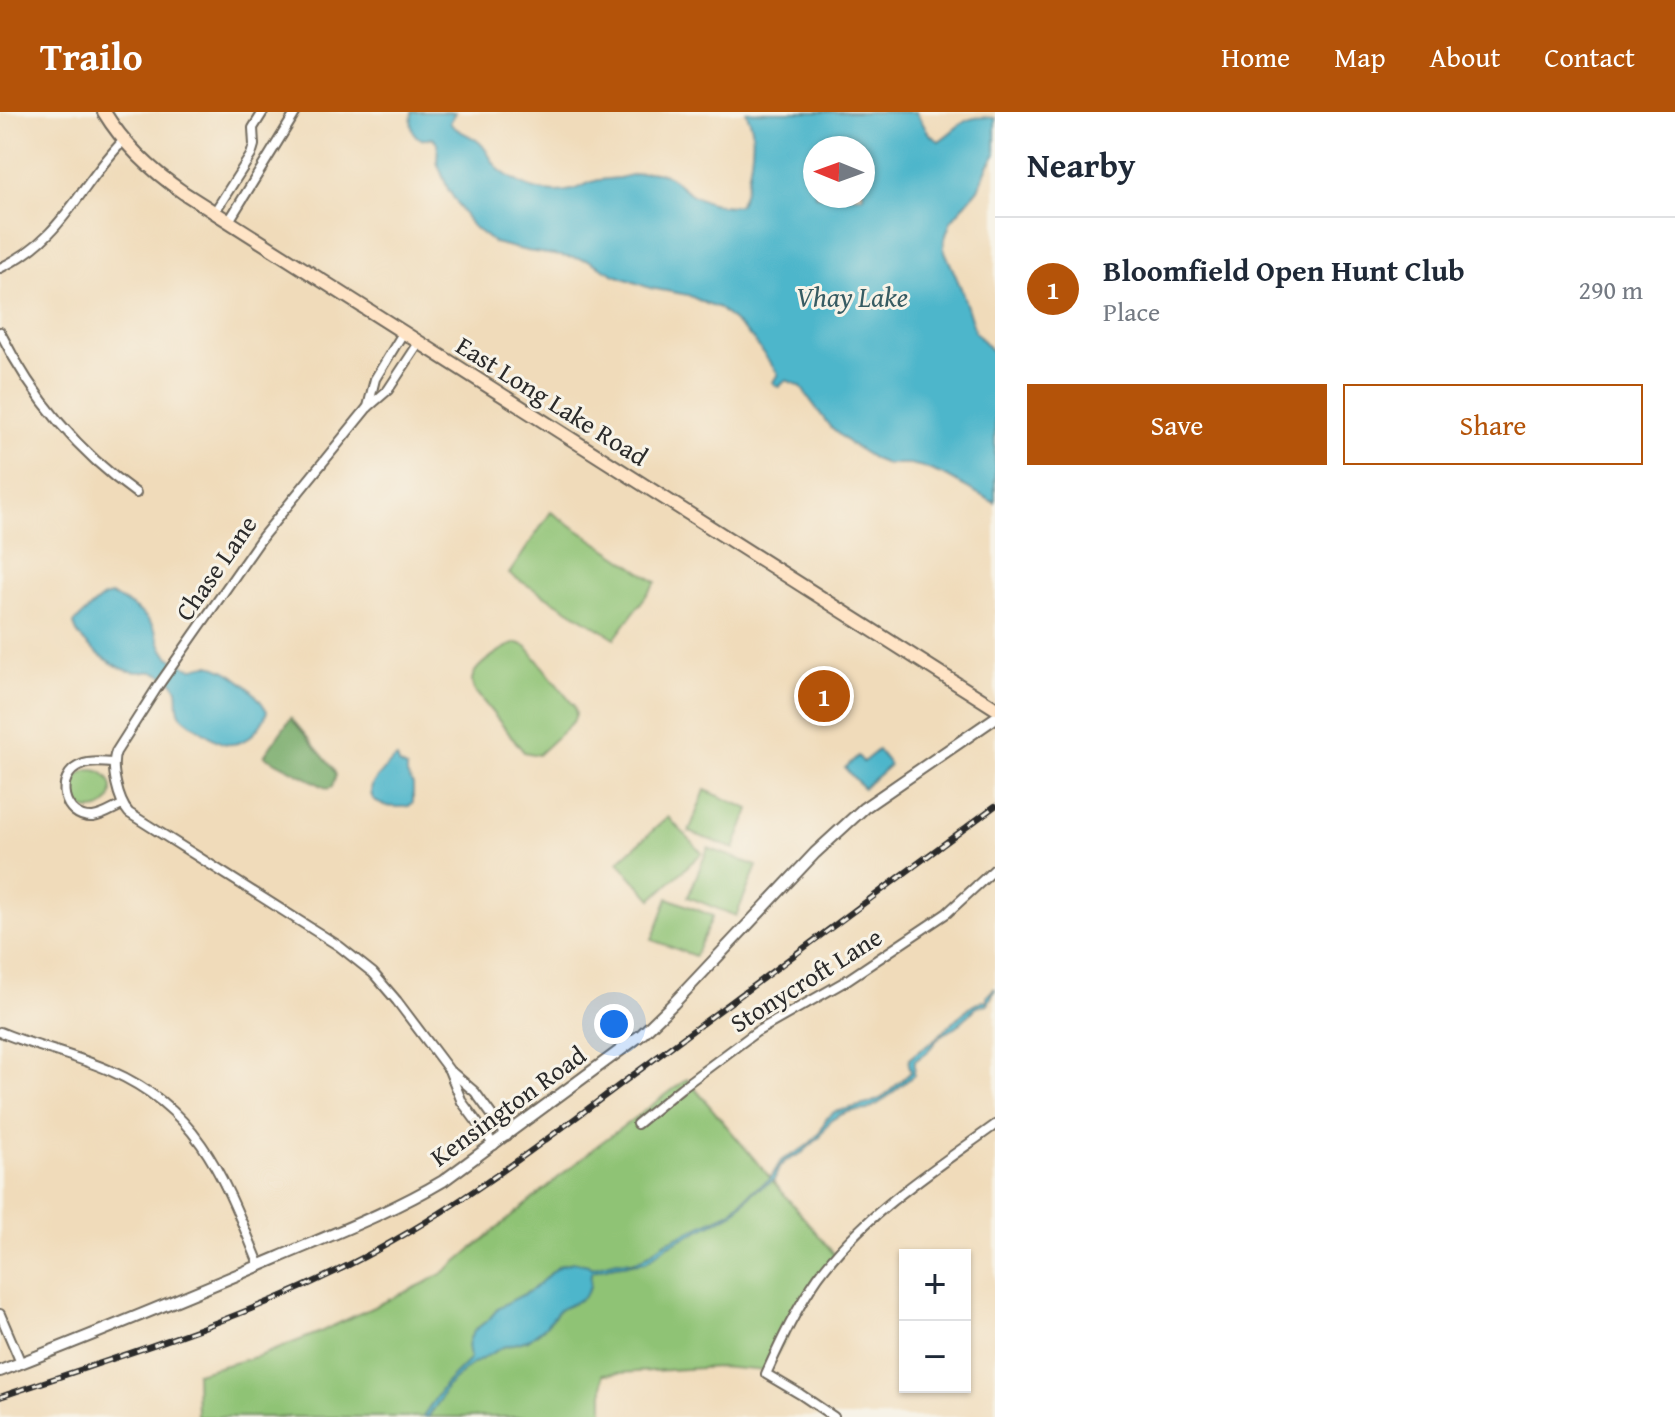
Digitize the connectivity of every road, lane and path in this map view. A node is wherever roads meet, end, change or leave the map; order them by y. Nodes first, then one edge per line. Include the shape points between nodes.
1 (104, 112) edge
2 (263, 112) edge
3 (296, 112) edge
4 (124, 140) junction
5 (251, 155) junction
6 (263, 163) junction
7 (235, 182) junction
8 (246, 190) junction
9 (214, 213) junction
10 (229, 221) junction
11 (0, 268) edge
12 (0, 332) edge
13 (403, 333) junction
14 (419, 343) junction
15 (367, 408) junction
16 (136, 493) dead end
17 (995, 708) edge
18 (995, 718) edge
19 (112, 763) junction
20 (122, 805) junction
21 (995, 869) edge
22 (0, 1032) edge
23 (449, 1070) junction
24 (637, 1124) dead end
25 (995, 1125) edge
26 (507, 1136) junction
27 (494, 1145) junction
28 (260, 1266) junction
29 (0, 1314) edge
30 (21, 1363) junction
31 (0, 1371) edge
32 (834, 1417) edge

1 - 4 main road, East Long Lake Road
2 - 5 street via 253,128
3 - 6 street
4 - 9 main road, East Long Lake Road via 166,181
4 - 11 street via 52,232
5 - 6 street
5 - 7 street
6 - 8 street
7 - 8 street
7 - 9 street
8 - 10 street
9 - 10 main road, East Long Lake Road
10 - 13 main road, East Long Lake Road
12 - 16 street via 57,420 90,456
13 - 14 main road, East Long Lake Road
13 - 15 street, Chase Lane via 375,379
14 - 15 street, Chase Lane via 388,390
14 - 17 main road, East Long Lake Road
15 - 19 street, Chase Lane via 276,518 158,686
18 - 26 street, Kensington Road via 849,821 641,1035
19 - 20 street
19 - 20 street via 78,766 68,775 64,795 71,808 85,816
20 - 23 street via 360,961 386,986
21 - 24 street, Stonycroft Lane via 947,913 844,982 756,1032
22 - 28 street via 111,1071 176,1114 212,1160
23 - 26 street via 475,1092
23 - 27 street via 462,1102
25 - 32 street via 877,1214 832,1259 798,1308 766,1374
26 - 27 street, Kensington Road
27 - 28 street, Kensington Road via 420,1195
28 - 30 street, Kensington Road
29 - 30 street
30 - 31 street, Kensington Road

